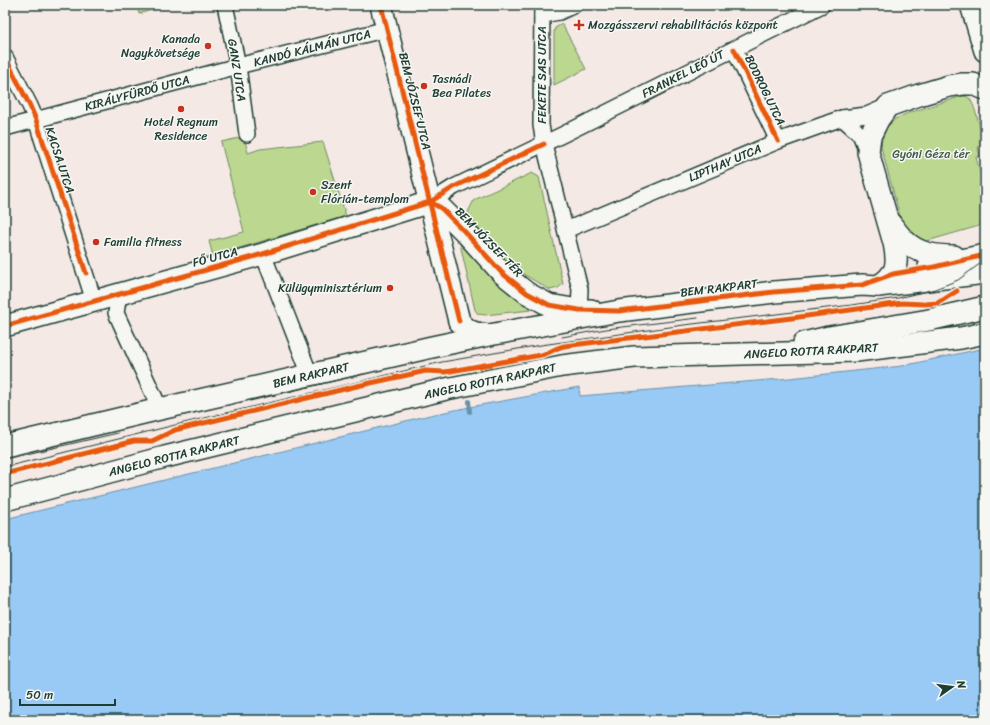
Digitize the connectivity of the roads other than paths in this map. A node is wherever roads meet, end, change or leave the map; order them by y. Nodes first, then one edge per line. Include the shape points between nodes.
1 (225, 5) edge
2 (381, 5) edge
3 (574, 5) edge
4 (822, 5) edge
5 (971, 5) edge
6 (542, 10) edge
7 (387, 30) junction
8 (734, 49) junction
9 (985, 51) edge
10 (5, 57) edge
11 (238, 66) junction
12 (985, 89) edge
13 (888, 106) junction
14 (842, 118) junction
15 (36, 120) junction
16 (5, 128) edge
17 (247, 134) dead end
18 (778, 141) junction
19 (544, 144) junction
20 (868, 152) junction
21 (430, 202) junction
22 (888, 220) junction
23 (566, 230) junction
24 (263, 254) junction
25 (984, 261) edge
26 (878, 282) junction
27 (119, 294) junction
28 (94, 301) junction
29 (985, 307) edge
30 (579, 310) junction
31 (619, 311) junction
32 (552, 324) junction
33 (5, 326) edge
34 (985, 333) edge
35 (489, 336) junction
36 (777, 353) junction
37 (310, 375) junction
38 (160, 409) junction
39 (5, 446) edge
40 (5, 500) edge

1 - 11 street, GANZ UTCA
2 - 7 main road, BEM JÓZSEF UTCA
3 - 6 street via 559,12
4 - 8 street, FRANKEL LEÓ ÚT
5 - 9 main road
6 - 19 street, FEKETE SAS UTCA via 541,125
7 - 11 street, KANDÓ KÁLMÁN UTCA
7 - 21 main road, BEM JÓZSEF UTCA
8 - 18 street, BODROG UTCA
8 - 19 street, FRANKEL LEÓ ÚT
10 - 15 street, KACSA UTCA
11 - 15 street, KIRÁLYFÜRDŐ UTCA
11 - 17 street, GANZ UTCA
12 - 13 main road via 973,84 949,86
13 - 14 street, LIPTHAY UTCA via 867,115
13 - 20 main road via 870,136
14 - 18 street, LIPTHAY UTCA
14 - 20 street via 860,134
15 - 16 street, KIRÁLYFÜRDŐ UTCA
15 - 28 street, KACSA UTCA
18 - 23 street, LIPTHAY UTCA
19 - 21 street via 454,186
19 - 23 street
20 - 22 main road
21 - 24 main road, FŐ UTCA
21 - 30 main road, BEM JÓZSEF TÉR via 451,217 502,273 528,293 549,305
21 - 35 main road via 459,321 468,330
22 - 25 main road via 904,240 923,252 936,256
22 - 26 main road via 896,265
23 - 30 street via 580,289
24 - 27 main road, FŐ UTCA
24 - 37 street
25 - 26 main road, BEM RAKPART
26 - 31 main road, BEM RAKPART
27 - 28 main road, FŐ UTCA
27 - 38 street via 116,313
28 - 33 main road, FŐ UTCA
29 - 36 main road via 802,343
30 - 31 main road, BEM RAKPART
30 - 32 street
31 - 32 main road, BEM RAKPART
32 - 35 main road, BEM RAKPART
34 - 36 main road, ANGELO ROTTA RAKPART via 888,348
35 - 37 main road, BEM RAKPART
36 - 40 main road, ANGELO ROTTA RAKPART via 634,357 519,374 446,389 165,457
37 - 38 main road, BEM RAKPART
38 - 39 main road, BEM RAKPART

